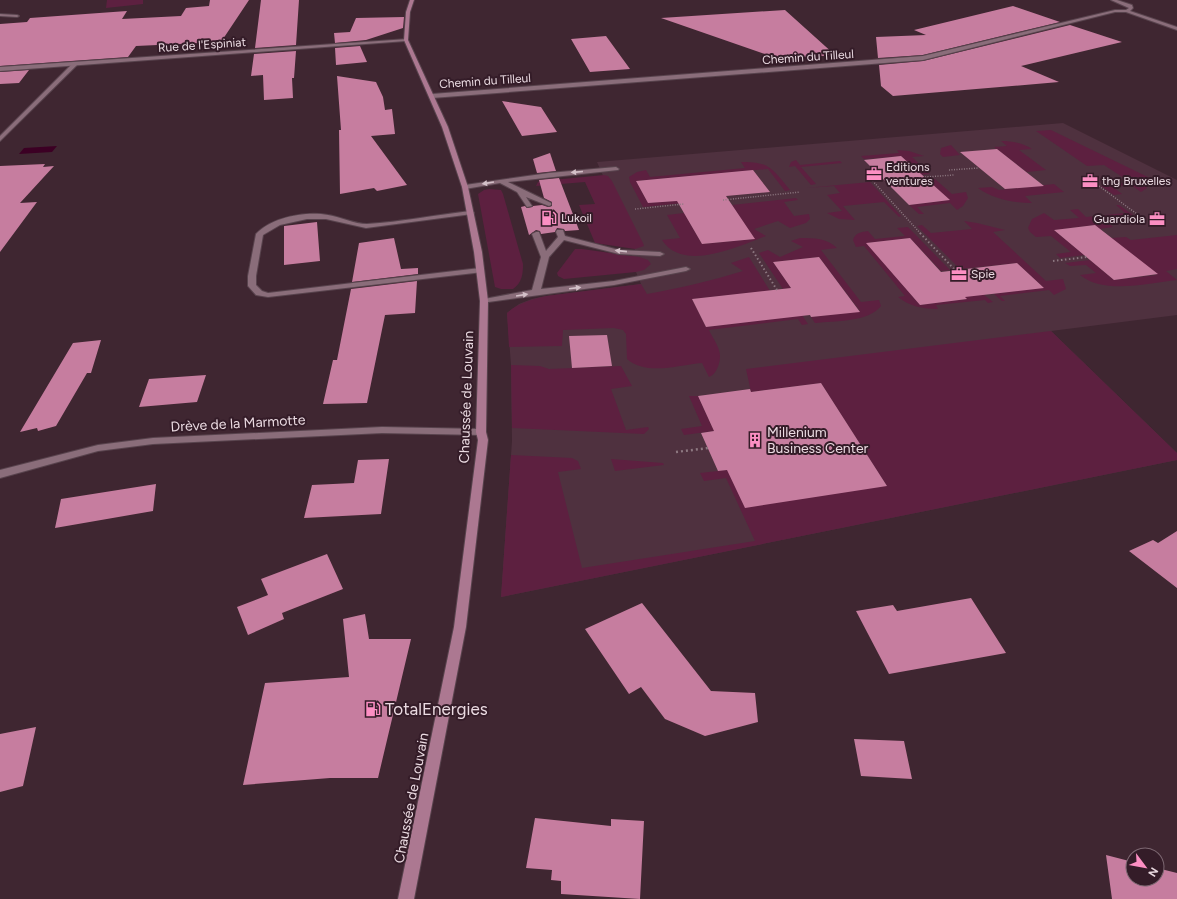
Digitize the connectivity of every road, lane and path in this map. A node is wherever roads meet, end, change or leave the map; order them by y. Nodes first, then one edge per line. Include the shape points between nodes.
1 (412, 0) edge
2 (1113, 0) edge
3 (1127, 11) junction
4 (0, 15) edge
5 (17, 16) dead end
6 (1177, 29) edge
7 (406, 40) junction
8 (75, 64) junction
9 (0, 69) edge
10 (432, 96) junction
11 (0, 139) edge
12 (979, 168) dead end
13 (616, 169) dead end
14 (949, 170) dead end
15 (954, 175) dead end
16 (924, 177) dead end
17 (871, 179) dead end
18 (501, 181) junction
19 (1099, 186) dead end
20 (465, 187) junction
21 (519, 191) junction
22 (800, 192) dead end
23 (723, 200) dead end
24 (549, 204) dead end
25 (684, 204) dead end
26 (529, 206) dead end
27 (635, 209) dead end
28 (470, 213) junction
29 (1137, 214) dead end
30 (536, 234) dead end
31 (751, 248) dead end
32 (660, 254) dead end
33 (545, 257) junction
34 (1087, 257) dead end
35 (1053, 261) dead end
36 (686, 269) dead end
37 (480, 270) junction
38 (955, 270) dead end
39 (777, 290) dead end
40 (536, 292) junction
41 (484, 301) junction
42 (481, 432) junction
43 (708, 448) dead end
44 (676, 452) dead end
45 (0, 474) edge
46 (406, 899) edge

1 - 7 main road, Chaussée de Louvain via 408,12
2 - 3 street via 1130,6
3 - 6 street, Chemin du Tilleul
3 - 10 street, Chemin du Tilleul via 1104,12 923,58
4 - 5 street
7 - 8 street, Rue de l'Espiniat
7 - 10 main road, Chaussée de Louvain
8 - 9 street, Rue de l'Espiniat
8 - 11 street
10 - 20 main road, Chaussée de Louvain
12 - 14 path
13 -> 18 street
15 - 16 path
17 - 38 path
18 -> 20 street
18 - 21 street
19 - 29 path
20 - 28 main road, Chaussée de Louvain
21 - 24 street
21 - 26 street
22 - 23 path
25 - 27 path
28 - 37 main road, Chaussée de Louvain
28 - 37 street via 364,226 318,216 291,219 271,226 260,234 252,286 259,293 268,295
30 - 33 street
31 - 39 path
32 -> 33 street via 619,252 596,247 561,234
33 - 40 street
34 - 35 path
40 -> 36 street via 614,283
37 - 41 main road, Chaussée de Louvain
41 -> 40 street
41 - 42 main road, Chaussée de Louvain
42 - 45 street, Drève de la Marmotte via 382,430 153,441 98,448
42 - 46 main road, Chaussée de Louvain via 483,440 460,627
43 - 44 path

